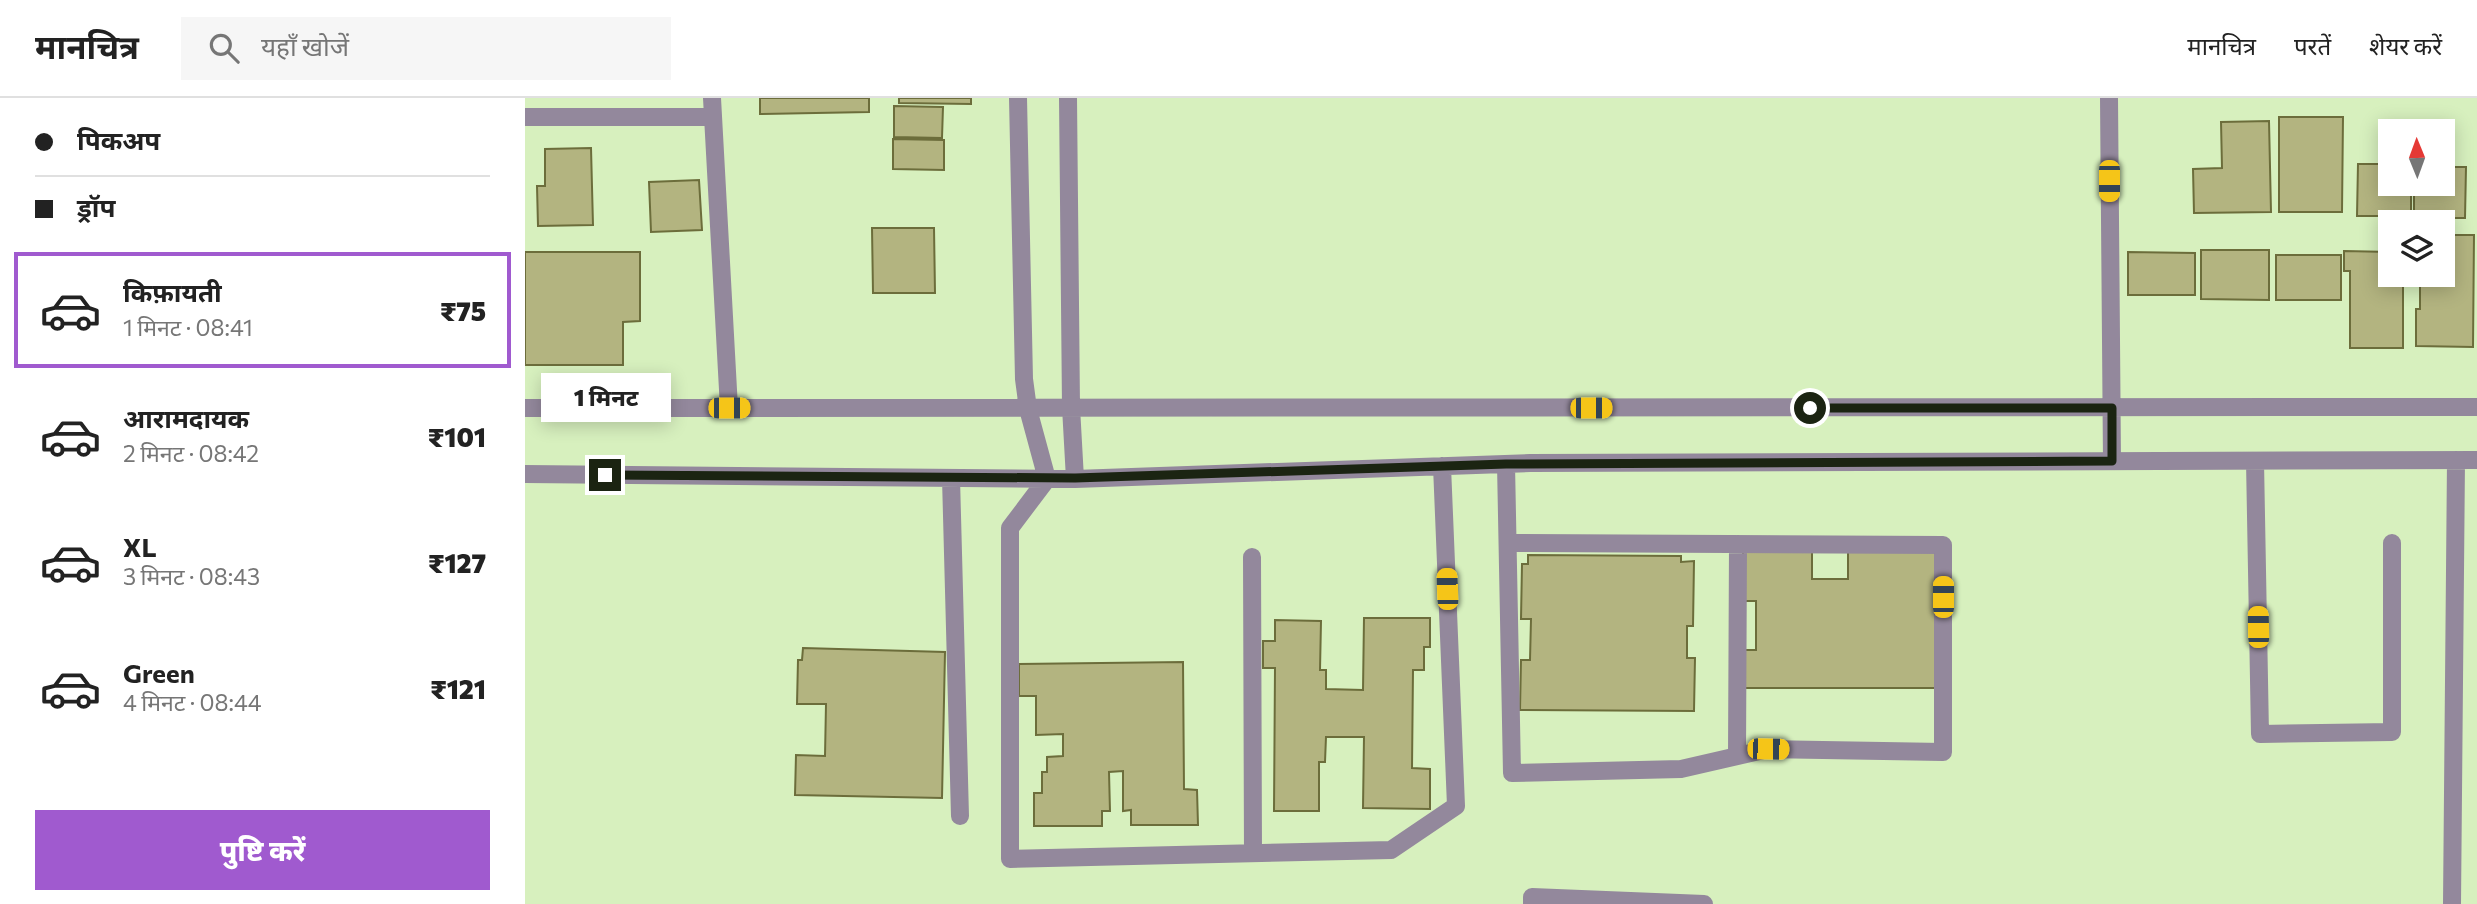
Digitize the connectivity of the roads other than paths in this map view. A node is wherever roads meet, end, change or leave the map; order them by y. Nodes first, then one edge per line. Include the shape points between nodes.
1 (712, 98) edge
2 (1018, 98) edge
3 (1068, 98) edge
4 (2109, 98) edge
5 (525, 117) edge
6 (712, 117) junction
7 (1071, 407) junction
8 (2477, 407) edge
9 (525, 408) edge
10 (729, 408) junction
11 (2112, 408) junction
12 (1028, 409) junction
13 (2456, 460) junction
14 (2477, 460) edge
15 (2112, 461) junction
16 (2255, 461) junction
17 (1506, 464) junction
18 (1442, 466) junction
19 (525, 474) edge
20 (951, 478) junction
21 (1047, 478) junction
22 (1075, 478) junction
23 (1508, 543) junction
24 (2392, 543) dead end
25 (1738, 544) junction
26 (1252, 557) dead end
27 (1737, 755) junction
28 (960, 816) dead end
29 (1253, 853) junction
30 (1532, 904) edge
31 (1704, 904) edge
32 (2452, 904) edge

1 - 6 street
2 - 12 street
3 - 7 street
4 - 11 street
5 - 6 street
6 - 10 street
7 - 11 street
7 - 12 street
7 - 22 street
8 - 11 street
9 - 10 street
10 - 12 street
11 - 15 street
12 - 21 street
13 - 14 street
13 - 16 street
13 - 32 street
15 - 16 street
15 - 17 street
16 - 24 street via 2260,734 2392,732
17 - 18 street
17 - 23 street
18 - 22 street
18 - 29 street via 1456,806 1391,850
19 - 20 street
20 - 21 street
20 - 28 street
21 - 22 street
21 - 29 street via 1010,528 1010,859
23 - 25 street
23 - 27 street via 1512,773 1681,769
25 - 27 street
25 - 27 street via 1943,545 1943,752 1768,749
26 - 29 street
30 - 31 street via 1532,897

